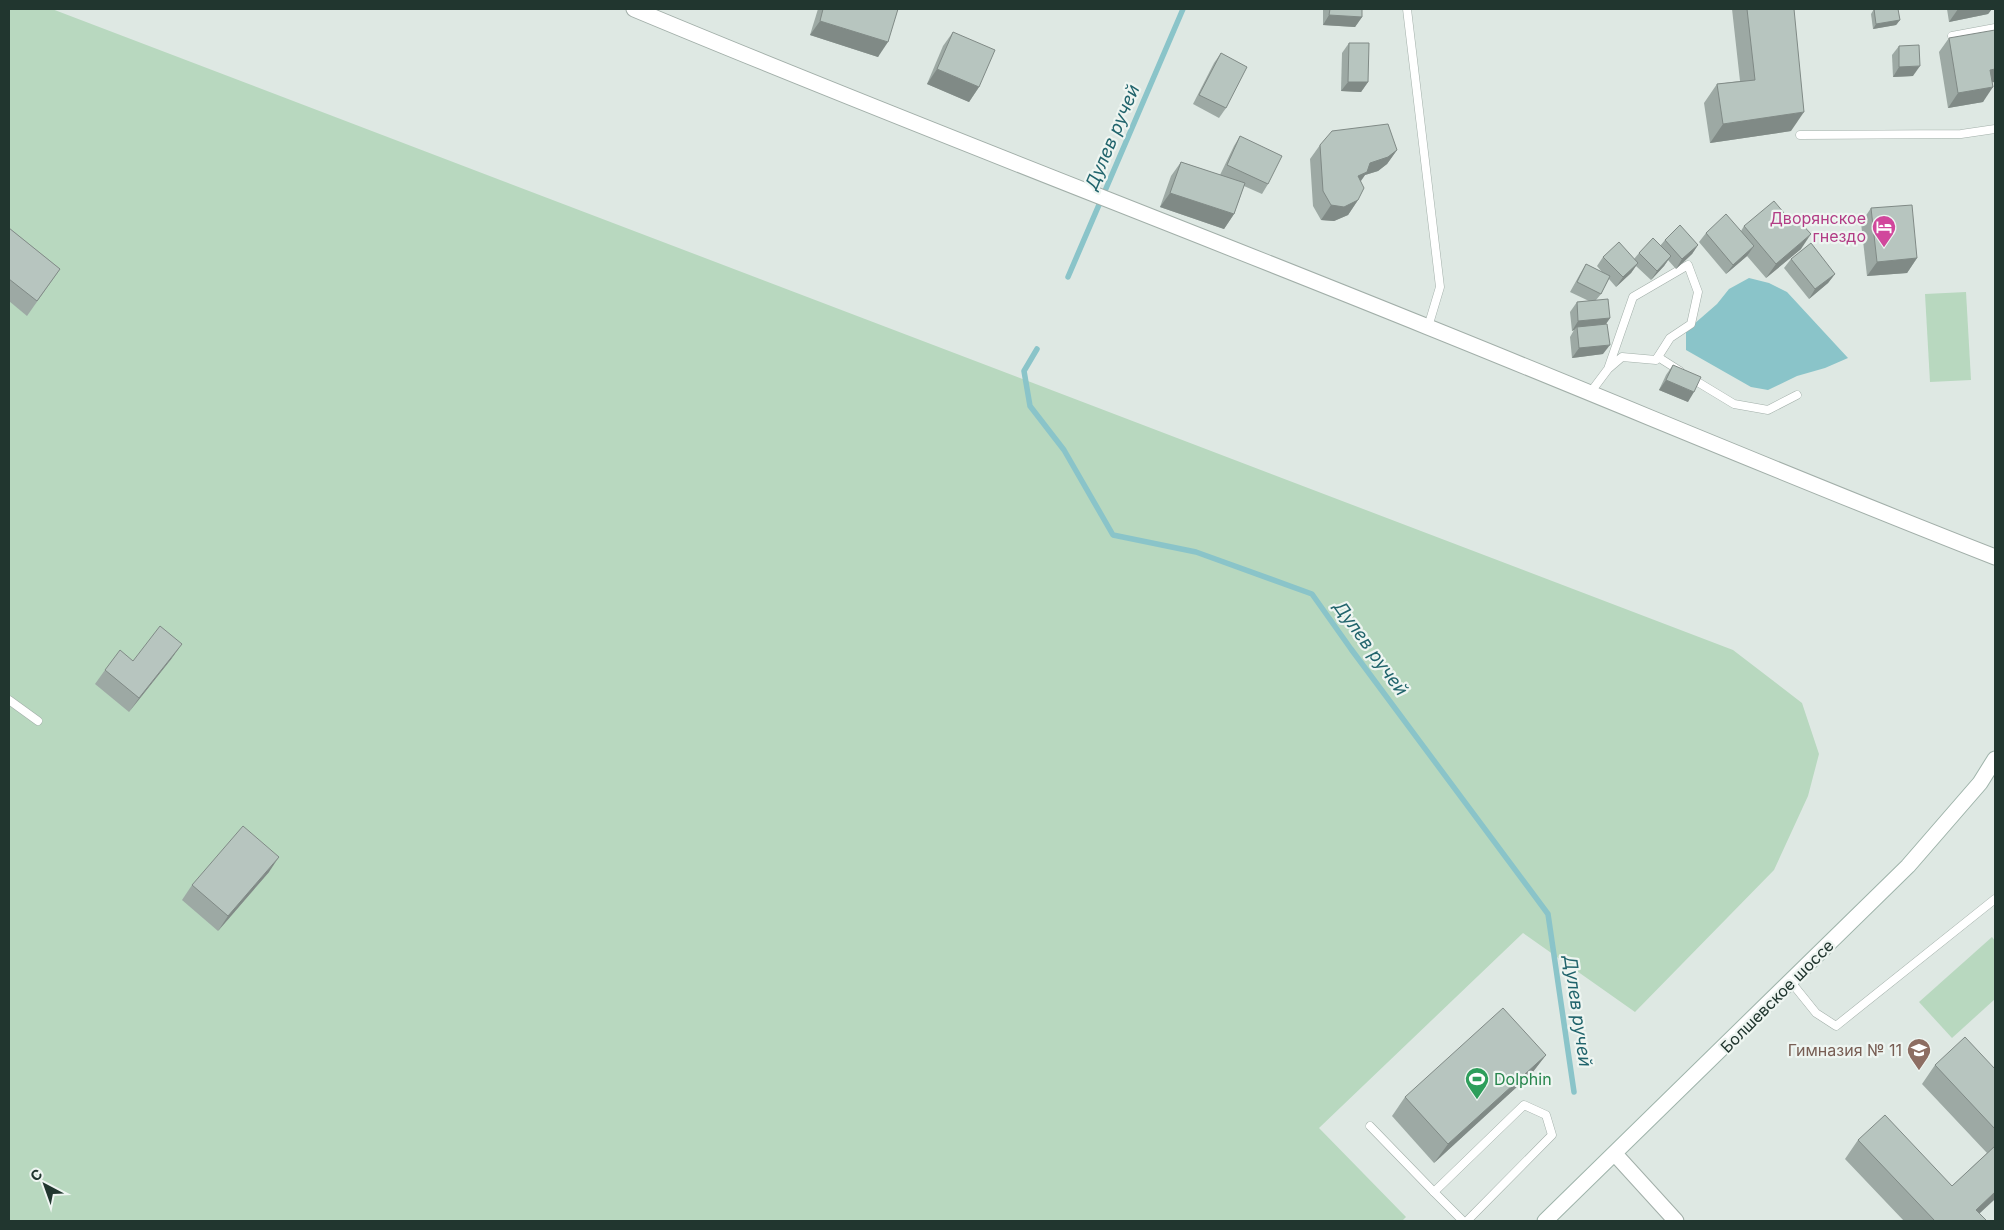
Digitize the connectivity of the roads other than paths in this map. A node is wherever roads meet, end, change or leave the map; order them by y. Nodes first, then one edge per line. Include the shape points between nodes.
1 (634, 9) edge
2 (1408, 9) edge
3 (1995, 28) edge
4 (1952, 36) edge
5 (1995, 130) edge
6 (1800, 136) dead end
7 (1428, 327) junction
8 (1658, 357) junction
9 (1608, 369) junction
10 (1590, 393) junction
11 (1798, 395) dead end
12 (1995, 557) edge
13 (9, 700) edge
14 (38, 721) dead end
15 (1995, 759) edge
16 (1995, 899) edge
17 (1791, 982) junction
18 (1370, 1126) dead end
19 (1615, 1154) junction
20 (1434, 1192) junction
21 (1463, 1221) edge
22 (1467, 1221) edge
23 (1545, 1221) edge
24 (1676, 1221) edge

1 - 7 street via 809,82
2 - 7 lane via 1440,287
3 - 4 lane
5 - 6 lane via 1960,134
7 - 10 street
8 - 9 lane via 1656,360 1622,357
8 - 9 lane via 1670,338 1690,324 1698,292 1688,265 1632,297
8 - 11 lane via 1734,404 1768,410
9 - 10 lane
10 - 12 street
13 - 14 lane
15 - 17 street, Болшевское шоссе via 1980,782 1908,866
16 - 17 lane via 1836,1026 1816,1013
17 - 19 street, Болшевское шоссе
18 - 20 lane
19 - 23 street, Болшевское шоссе
19 - 24 street
20 - 21 lane
20 - 22 lane via 1524,1105 1546,1115 1552,1136

